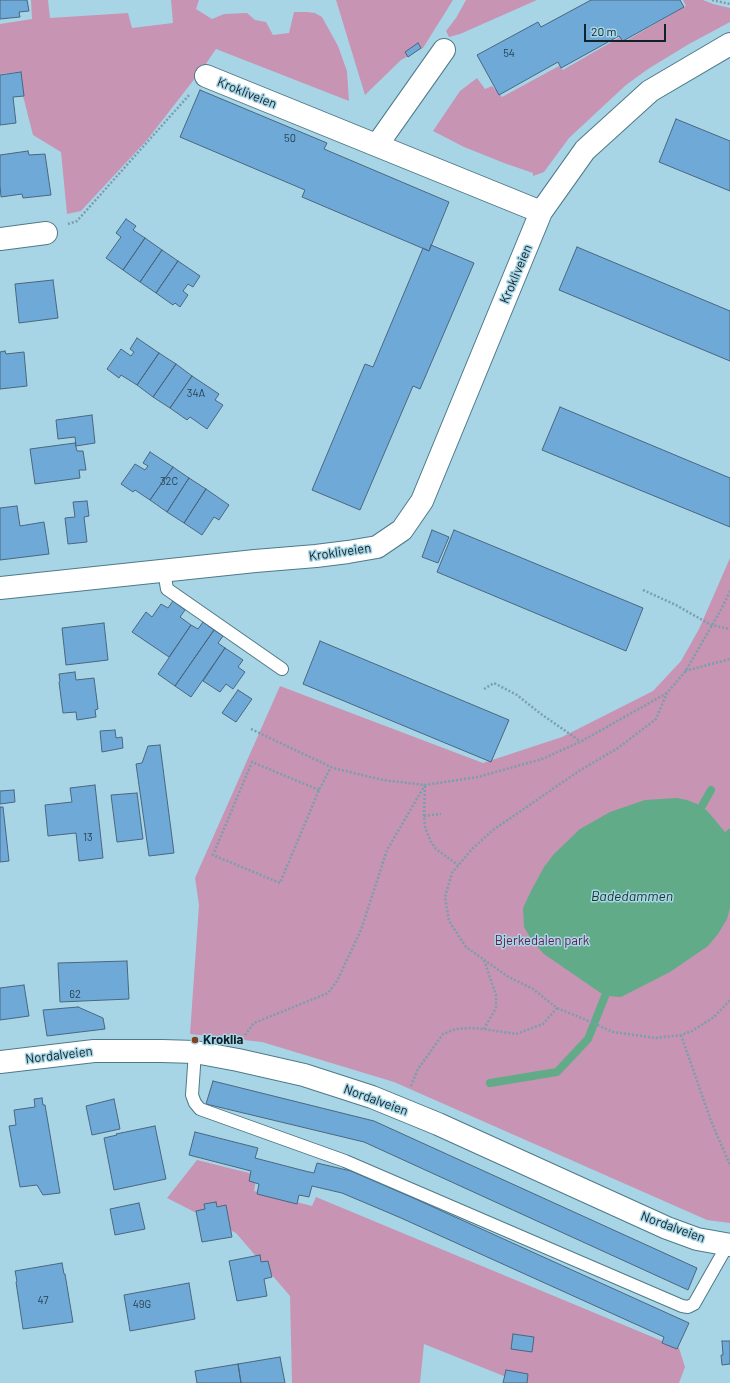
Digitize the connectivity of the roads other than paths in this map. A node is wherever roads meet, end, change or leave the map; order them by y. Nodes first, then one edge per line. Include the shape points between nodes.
1 (730, 44) edge
2 (444, 50) dead end
3 (206, 76) road end
4 (377, 146) junction
5 (541, 212) junction
6 (46, 233) road end
7 (0, 238) edge
8 (164, 571) junction
9 (0, 588) edge
10 (282, 669) dead end
11 (195, 1052) junction
12 (0, 1062) edge
13 (729, 1245) edge

1 - 5 street, Krokliveien via 650,92 585,150
2 - 4 street
3 - 4 street, Krokliveien
4 - 5 street, Krokliveien
5 - 8 street, Krokliveien via 422,501 402,530 377,547 348,552
6 - 7 street
8 - 9 street, Krokliveien
8 - 10 lane via 167,589
11 - 12 street, Nordalveien via 94,1051
11 - 13 street, Nordalveien via 304,1075 372,1097 438,1124 667,1228 697,1239
11 - 13 lane via 192,1095 200,1109 345,1161 682,1306 694,1304

